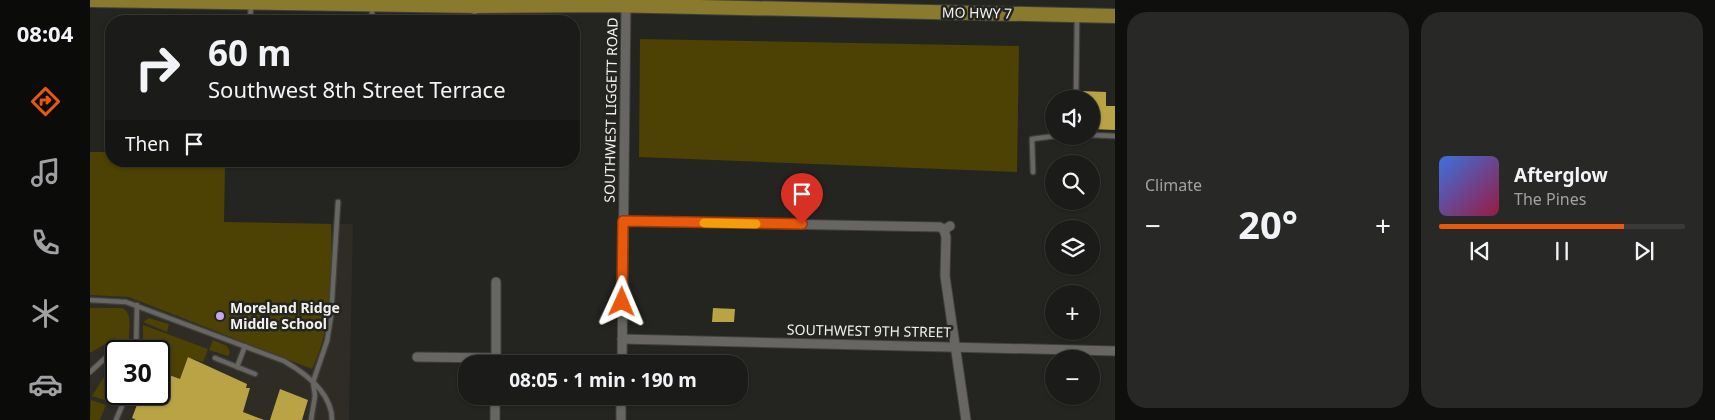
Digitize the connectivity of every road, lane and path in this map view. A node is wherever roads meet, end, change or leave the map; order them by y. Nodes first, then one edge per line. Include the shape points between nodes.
1 (90, 0) edge
2 (251, 1) junction
3 (372, 3) junction
4 (626, 3) edge
5 (475, 6) junction
6 (250, 15) edge
7 (372, 15) edge
8 (474, 15) edge
9 (1077, 16) junction
10 (1115, 16) edge
11 (1076, 90) edge
12 (1100, 135) edge
13 (1115, 136) edge
14 (1045, 137) edge
15 (1033, 172) dead end
16 (338, 202) dead end
17 (623, 221) junction
18 (496, 282) dead end
19 (90, 300) edge
20 (137, 305) junction
21 (622, 339) junction
22 (136, 340) edge
23 (245, 346) junction
24 (954, 347) junction
25 (1115, 350) edge
26 (496, 355) edge
27 (622, 355) edge
28 (417, 357) dead end
29 (105, 358) edge
30 (215, 358) dead end
31 (458, 359) edge
32 (237, 366) junction
33 (90, 372) edge
34 (255, 374) dead end
35 (313, 382) junction
36 (122, 405) edge
37 (495, 405) edge
38 (621, 405) edge
39 (116, 420) edge
40 (310, 420) edge
41 (332, 420) edge
42 (495, 420) edge
43 (621, 420) edge
44 (966, 420) edge

1 - 2 main road, MO HWY 7
2 - 3 main road, MO HWY 7
2 - 6 lane
3 - 5 main road, MO HWY 7
3 - 7 lane
4 - 5 main road, MO HWY 7
4 - 9 main road, MO HWY 7
4 - 17 street, SOUTHWEST LIGGETT ROAD
5 - 8 lane
9 - 10 main road, MO HWY 7
9 - 11 lane
12 - 13 lane
14 - 15 lane via 1032,139
16 - 35 lane via 332,316
17 - 21 street, SOUTHWEST LIGGETT ROAD
17 - 24 street via 947,228 945,276
18 - 26 street
19 - 20 lane
20 - 22 lane
20 - 23 lane
21 - 24 street, SOUTHWEST 9TH STREET
21 - 27 street, SOUTHWEST LIGGETT ROAD
23 - 32 lane
23 - 35 lane via 284,361
24 - 25 street, SOUTHWEST 9TH STREET
24 - 44 street
28 - 31 street
29 - 33 lane
30 - 32 lane
32 - 34 lane
35 - 40 lane via 315,396
35 - 41 lane via 329,405
36 - 39 lane
37 - 42 street
38 - 43 street

